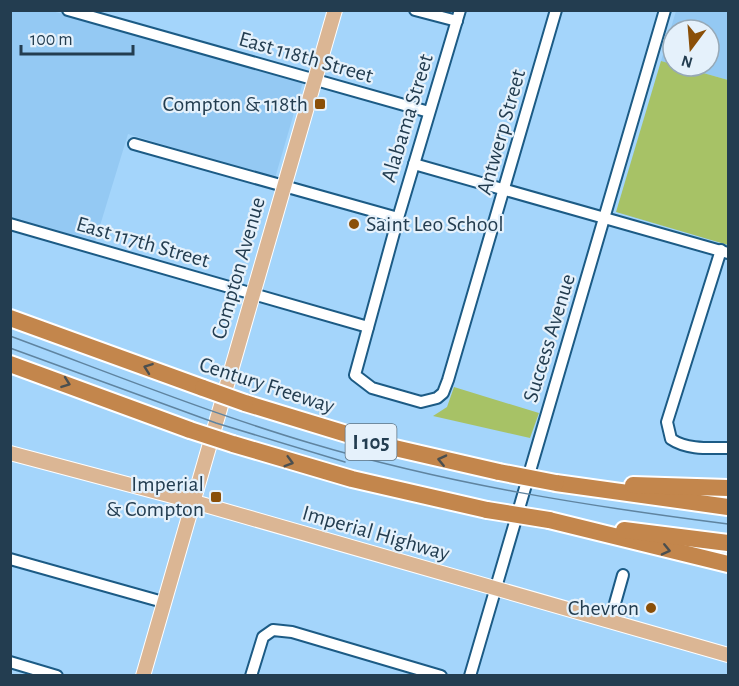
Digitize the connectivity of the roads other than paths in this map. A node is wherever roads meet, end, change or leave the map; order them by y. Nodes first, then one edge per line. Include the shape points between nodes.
1 (68, 10) edge
2 (335, 10) edge
3 (415, 10) edge
4 (556, 10) edge
5 (665, 10) edge
6 (458, 16) edge
7 (315, 79) junction
8 (429, 112) junction
9 (134, 144) dead end
10 (414, 164) junction
11 (283, 187) junction
12 (505, 189) junction
13 (398, 218) junction
14 (605, 218) junction
15 (10, 224) edge
16 (725, 252) edge
17 (252, 294) junction
18 (10, 311) edge
19 (10, 318) edge
20 (368, 327) junction
21 (73, 340) junction
22 (10, 364) edge
23 (355, 375) joint
24 (729, 448) edge
25 (10, 453) edge
26 (578, 486) junction
27 (729, 488) edge
28 (191, 501) junction
29 (729, 507) edge
30 (549, 520) junction
31 (729, 543) edge
32 (10, 559) edge
33 (729, 564) edge
34 (623, 575) dead end
35 (495, 589) junction
36 (164, 602) junction
37 (610, 621) junction
38 (729, 655) edge
39 (10, 662) edge
40 (57, 675) edge
41 (143, 675) edge
42 (251, 675) edge
43 (441, 675) edge
44 (470, 675) edge

1 - 7 street, East 118th Street
2 - 7 main road, Compton Avenue
3 - 6 street
4 - 12 street, Antwerp Street
5 - 14 street, Success Avenue
6 - 8 street, Alabama Street
7 - 8 street, East 118th Street
7 - 11 main road, Compton Avenue
8 - 10 street, Alabama Street
9 - 11 street
10 - 12 street
10 - 13 street, Alabama Street
11 - 13 street
11 - 17 main road, Compton Avenue
12 - 14 street
12 - 23 street, Antwerp Street via 443,393 421,402 365,385
13 - 20 street, Alabama Street
14 - 16 street
14 - 35 street, Success Avenue
15 - 17 street, East 117th Street
16 - 24 street via 667,422 671,439 692,447
17 - 20 street, East 117th Street
17 - 28 main road, Compton Avenue
18 - 21 highway
19 - 21 highway, Century Freeway / I 105
20 - 23 street, Alabama Street
26 -> 21 highway, Century Freeway / I 105, bridge via 396,448 245,403
22 -> 30 highway, I 105, bridge via 190,430 362,482
25 - 28 main road, Imperial Highway
26 - 27 highway
26 - 29 highway, Century Freeway / I 105
28 - 35 main road, Imperial Highway
28 - 36 main road, Compton Avenue
30 - 31 highway, I 105
30 -> 33 highway
32 - 36 street
34 - 37 street
35 - 37 main road, Imperial Highway
35 - 44 street, Success Avenue
36 - 41 main road, Compton Avenue
37 - 38 main road, Imperial Highway
39 - 40 street
42 - 43 street via 260,644 273,630

